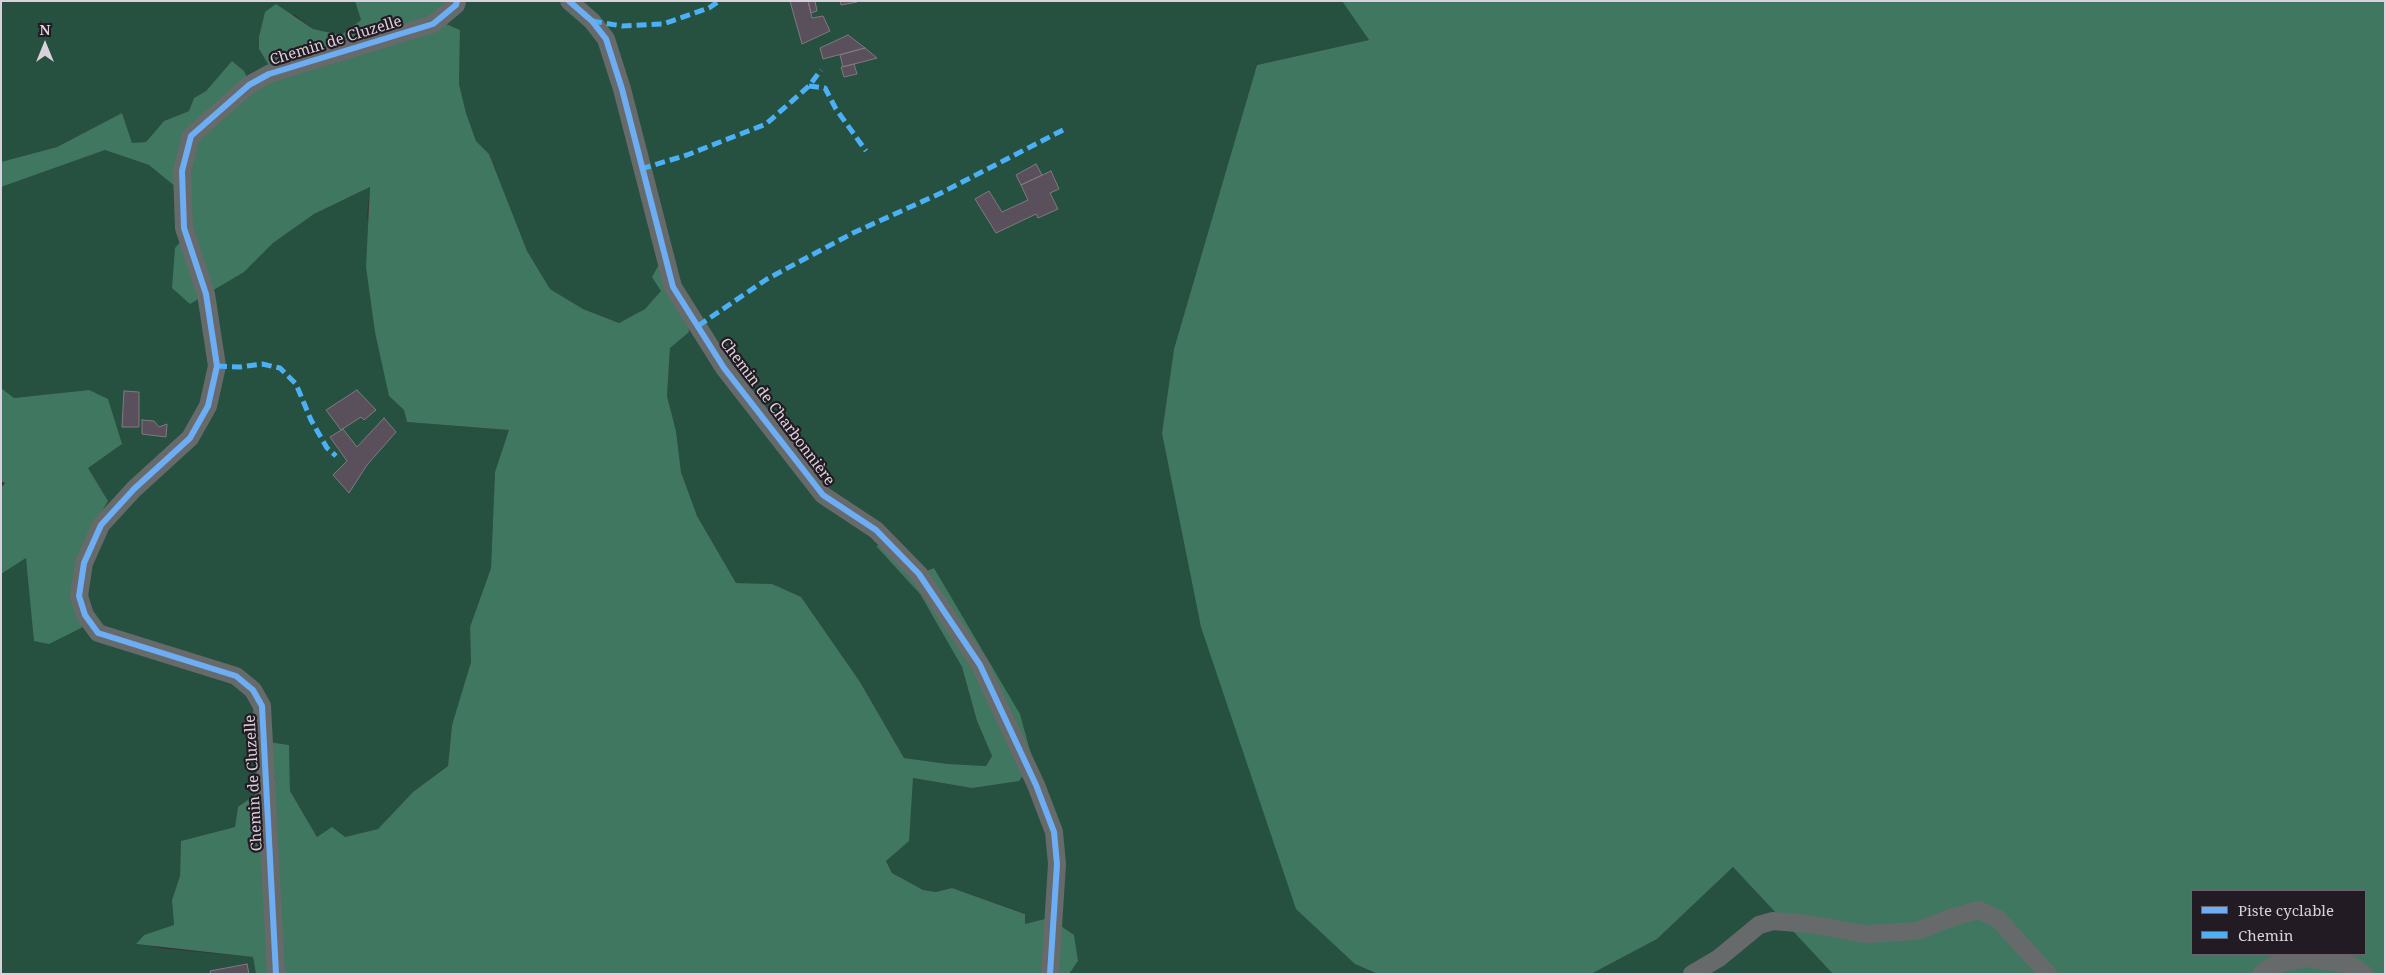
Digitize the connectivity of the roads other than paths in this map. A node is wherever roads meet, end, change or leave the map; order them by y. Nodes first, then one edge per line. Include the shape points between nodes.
1 (457, 1) edge
2 (568, 1) edge
3 (276, 974) edge
4 (1050, 974) edge
5 (1692, 974) edge
6 (2048, 974) edge
7 (2261, 974) edge
8 (2364, 974) edge

1 - 3 street, Chemin de Cluzelle via 433,24 269,74 249,85 191,136 182,171 184,228 206,294 217,366 208,406 190,438 134,489 101,525 84,563 79,596 85,615 98,633 236,676 253,690 262,706
2 - 4 street, Chemin de Charbonnière via 592,20 606,39 673,287 724,368 823,495 876,530 919,574 980,665 1036,785 1054,832 1057,864
5 - 6 street via 1759,925 1773,921 1865,934 1917,931 1953,916 1979,910 1998,919
7 - 8 street via 2273,965 2307,958 2351,965

